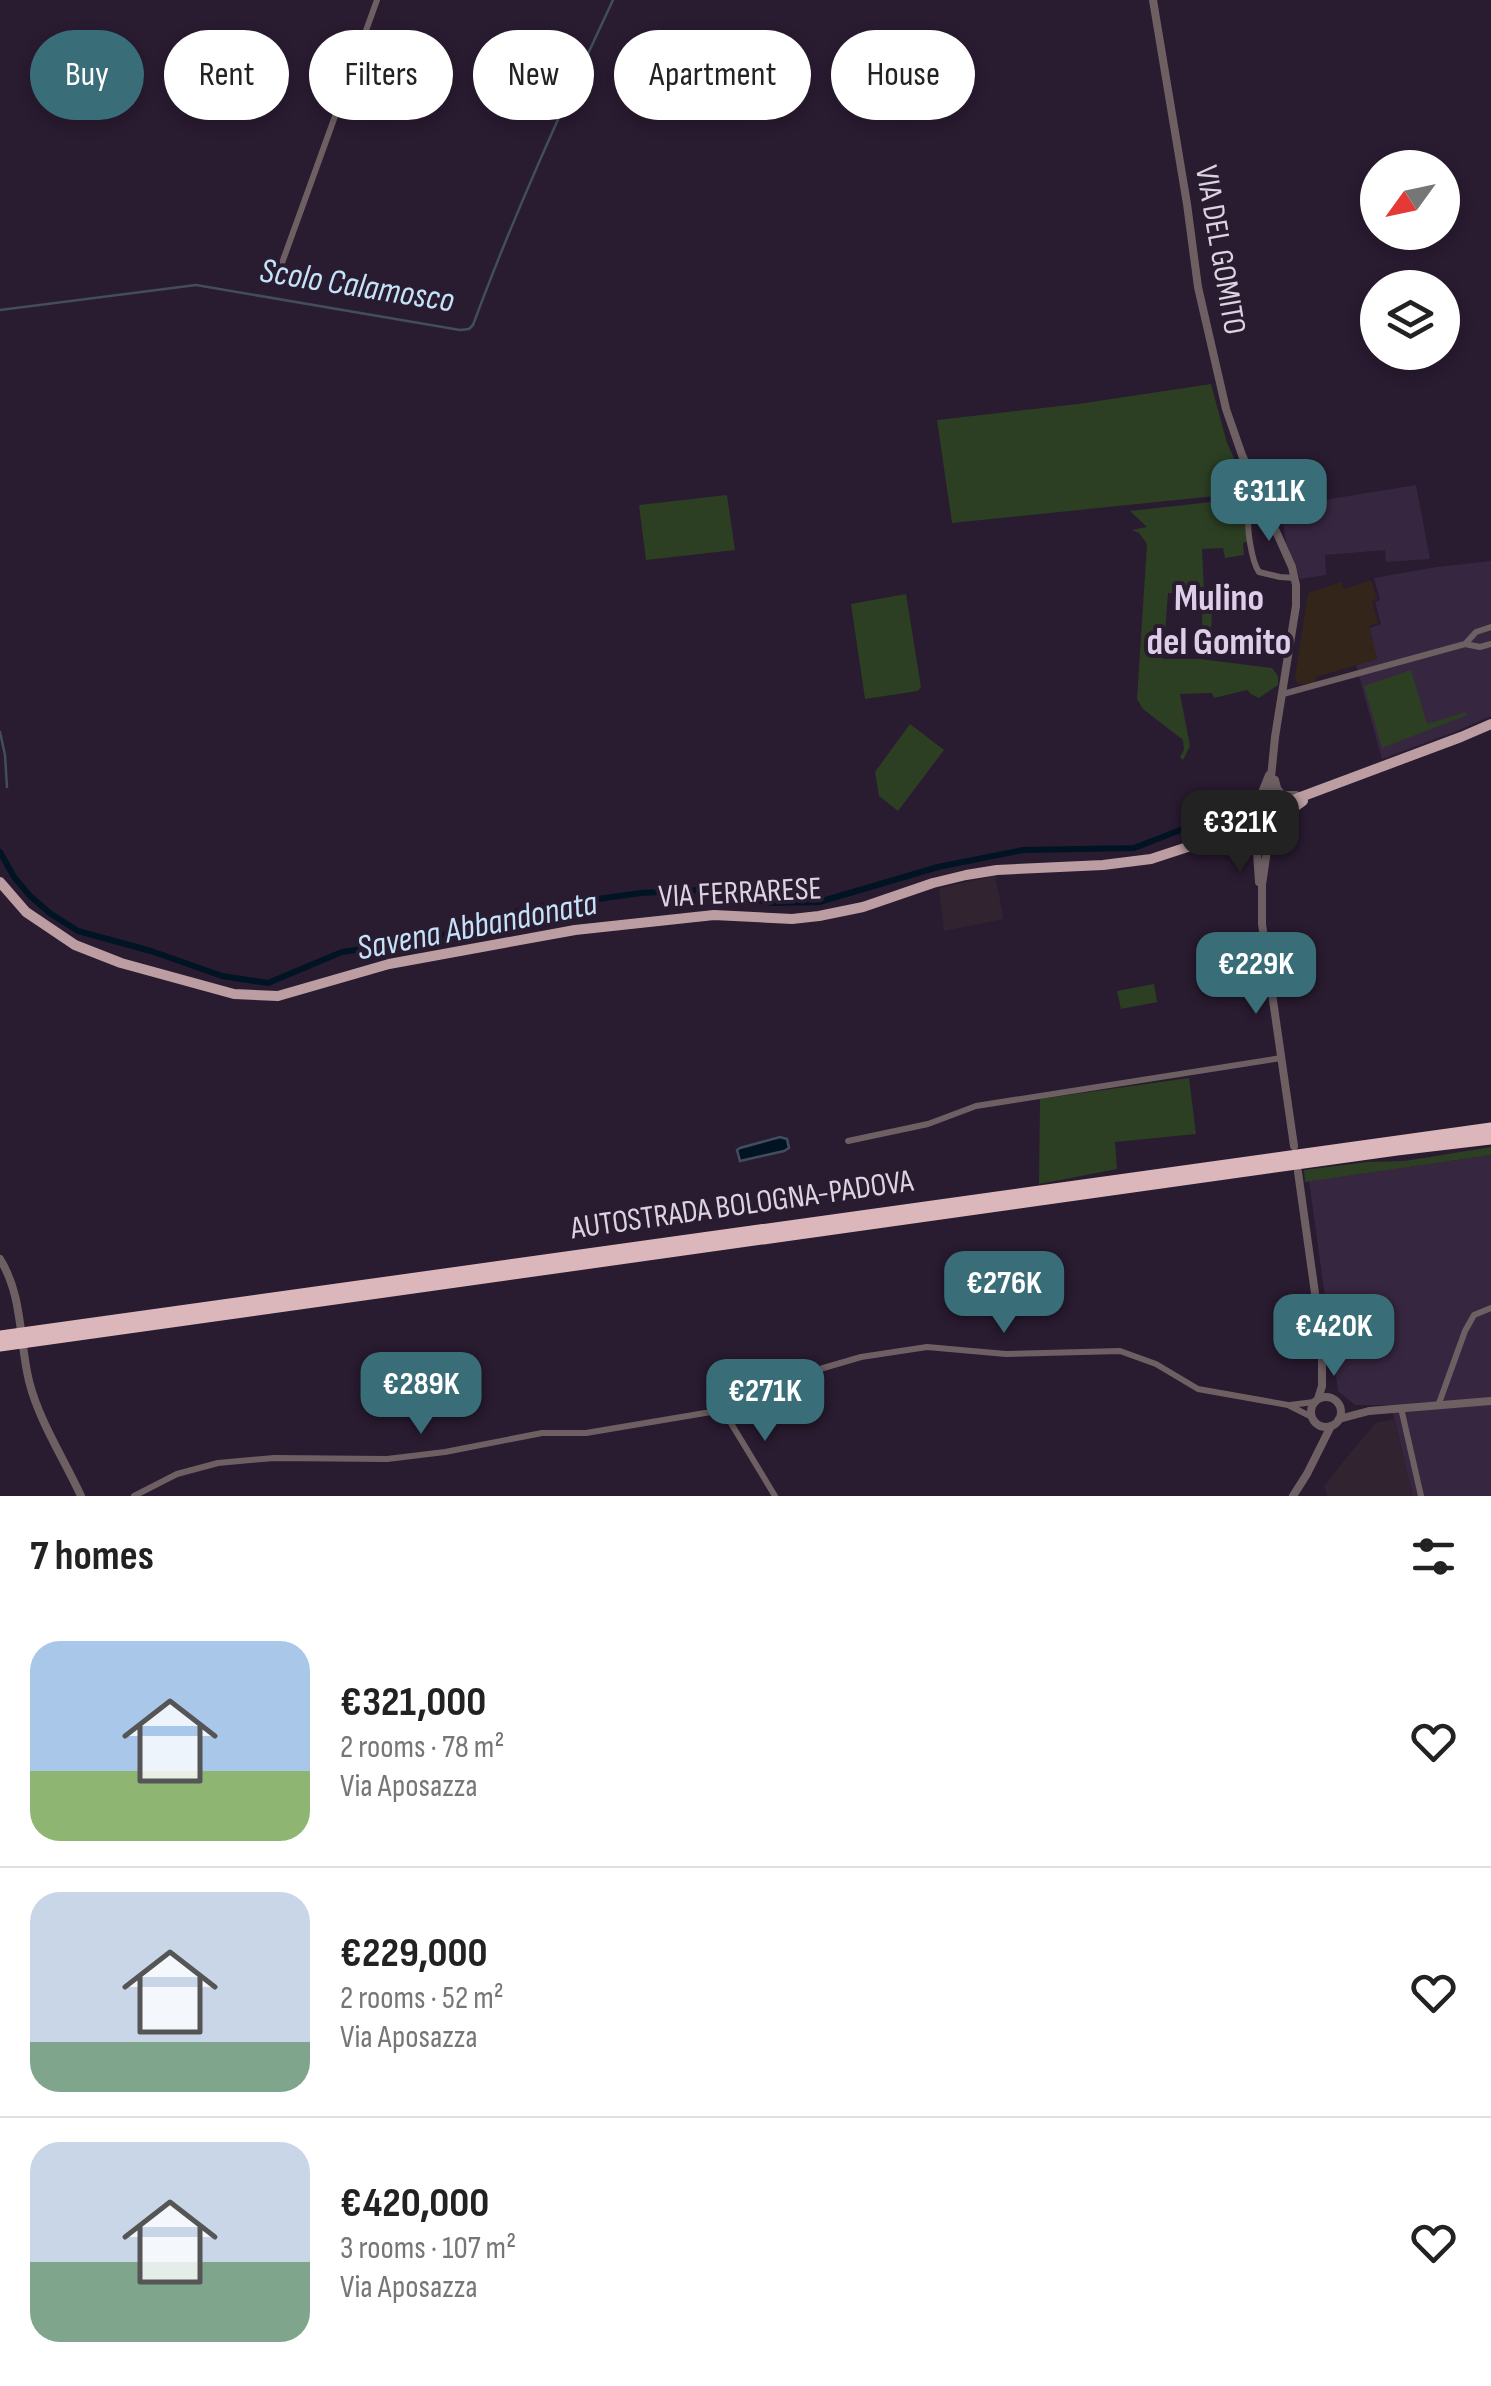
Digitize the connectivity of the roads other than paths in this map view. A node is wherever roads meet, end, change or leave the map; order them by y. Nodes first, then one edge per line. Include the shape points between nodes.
1 (377, 0) edge
2 (1153, 0) edge
3 (278, 274) dead end
4 (1263, 502) junction
5 (1295, 578) junction
6 (1491, 628) edge
7 (1465, 644) junction
8 (1491, 644) edge
9 (1283, 694) junction
10 (1491, 724) edge
11 (1272, 766) junction
12 (1310, 794) junction
13 (1248, 806) junction
14 (1269, 809) junction
15 (1238, 820) junction
16 (1272, 832) junction
17 (1212, 838) junction
18 (1245, 838) junction
19 (0, 882) edge
20 (1262, 885) junction
21 (1281, 1058) junction
22 (1490, 1134) edge
23 (848, 1142) dead end
24 (1294, 1146) dead end
25 (1298, 1172) dead end
26 (0, 1259) edge
27 (1491, 1308) edge
28 (0, 1336) edge
29 (0, 1346) edge
30 (1323, 1363) junction
31 (1332, 1398) junction
32 (1316, 1400) junction
33 (1491, 1402) edge
34 (1288, 1405) junction
35 (1340, 1406) junction
36 (1438, 1406) junction
37 (1401, 1408) junction
38 (723, 1410) junction
39 (1370, 1410) junction
40 (1339, 1419) junction
41 (1313, 1420) junction
42 (1331, 1426) junction
43 (1315, 1456) junction
44 (81, 1496) edge
45 (134, 1496) edge
46 (776, 1496) edge
47 (1293, 1496) edge
48 (1421, 1496) edge

1 - 3 street
2 - 4 street, VIA DEL GOMITO via 1198,287 1226,409
4 - 5 street, VIA DEL GOMITO
4 - 5 street via 1254,505 1248,522 1254,564 1259,572
5 - 9 street, VIA DEL GOMITO
6 - 7 street
7 - 8 street
7 - 9 street
9 - 11 street, VIA DEL GOMITO
10 - 12 main road
11 - 12 street via 1282,795
11 - 13 street, VIA DEL GOMITO via 1261,795
11 - 14 street, VIA DEL GOMITO
12 - 14 main road
12 - 16 main road
13 - 14 main road
13 - 15 main road
14 - 16 main road
15 - 17 main road
15 - 18 main road
16 - 18 main road via 1258,841
16 - 20 street
17 - 18 main road
17 - 19 main road, VIA FERRARESE via 1152,859 989,871 847,912 792,919 714,914 575,930 389,964 278,996 234,994 120,964 74,945 26,912
18 - 20 street via 1257,853
20 - 21 street
21 - 23 street via 976,1106
21 - 24 street
22 - 28 highway, AUTOSTRADA BOLOGNA-PADOVA via 1460,1132
22 - 29 highway, AUTOSTRADA BOLOGNA-PADOVA
25 - 30 street
26 - 44 street via 11,1281 34,1397
27 - 36 street via 1465,1330
30 - 31 street
30 - 32 street
31 - 32 street
31 - 35 street
32 - 34 street
32 - 41 street
33 - 36 street
34 - 38 street via 1198,1389 1120,1351 1006,1354 927,1347 820,1368
34 - 41 street
35 - 39 street
35 - 40 street
36 - 37 street
37 - 39 street
37 - 48 street
38 - 45 street via 387,1459 218,1463
38 - 46 street
39 - 40 street
40 - 42 street
41 - 42 street
41 - 43 street
42 - 43 street
43 - 47 street

